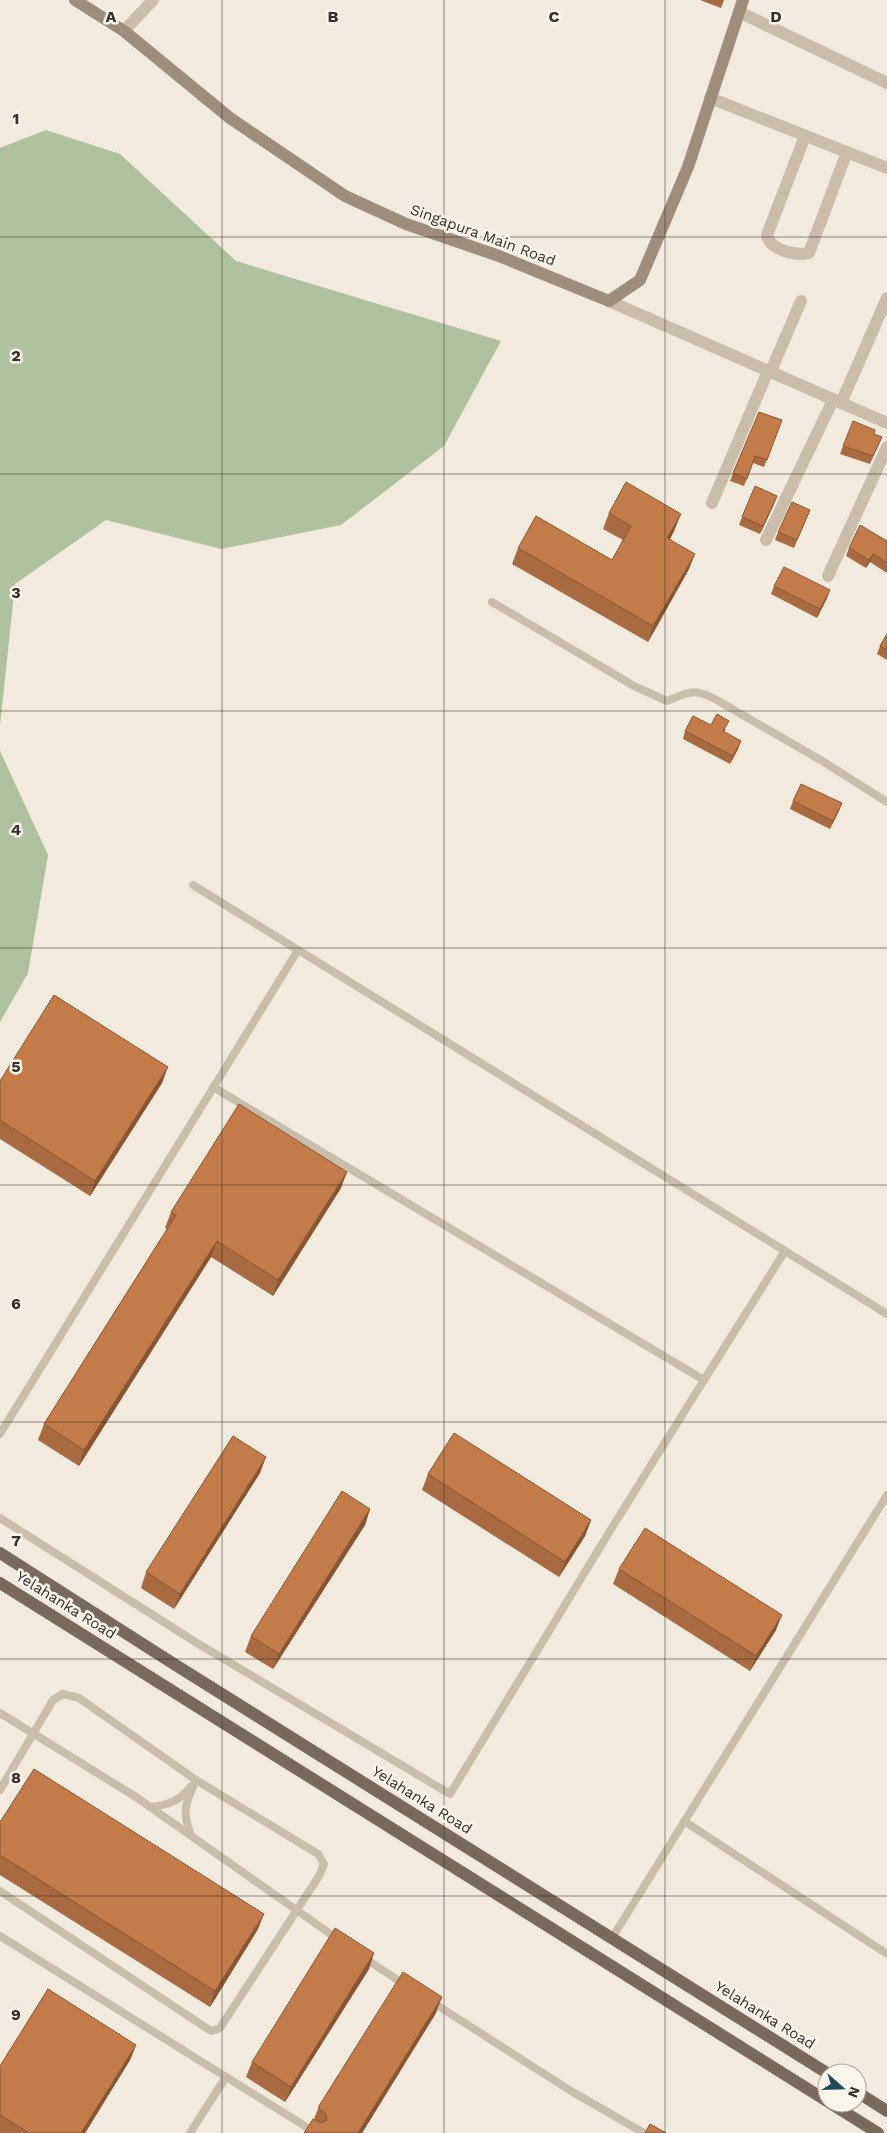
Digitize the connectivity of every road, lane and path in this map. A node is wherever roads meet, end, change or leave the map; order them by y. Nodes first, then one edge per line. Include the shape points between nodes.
1 (75, 0) edge
2 (153, 0) edge
3 (742, 6) edge
4 (124, 31) junction
5 (887, 83) edge
6 (710, 98) junction
7 (805, 136) junction
8 (847, 152) junction
9 (887, 168) edge
10 (887, 298) edge
11 (609, 301) junction
12 (801, 301) dead end
13 (769, 372) junction
14 (837, 402) junction
15 (887, 423) edge
16 (887, 446) edge
17 (712, 503) dead end
18 (766, 540) dead end
19 (828, 576) dead end
20 (492, 602) dead end
21 (887, 802) edge
22 (193, 884) dead end
23 (298, 950) junction
24 (214, 1088) junction
25 (785, 1251) junction
26 (887, 1314) edge
27 (704, 1380) junction
28 (0, 1434) edge
29 (887, 1495) edge
30 (0, 1518) edge
31 (0, 1553) edge
32 (0, 1583) edge
33 (0, 1713) edge
34 (34, 1734) junction
35 (196, 1780) junction
36 (0, 1790) edge
37 (150, 1807) junction
38 (684, 1822) junction
39 (192, 1836) junction
40 (0, 1891) edge
41 (297, 1910) junction
42 (0, 1936) edge
43 (612, 1938) junction
44 (344, 1943) edge
45 (360, 1954) edge
46 (887, 1954) edge
47 (416, 1992) edge
48 (424, 1997) edge
49 (817, 2067) edge
50 (226, 2077) junction
51 (817, 2095) edge
52 (867, 2098) edge
53 (887, 2110) edge
54 (846, 2113) edge
55 (190, 2133) edge
56 (316, 2133) edge
57 (644, 2133) edge
58 (878, 2133) edge

1 - 4 street, Singapura Main Road
2 - 4 street
3 - 5 street
3 - 6 street
4 - 11 street, Singapura Main Road via 230,118 346,196 406,224 499,256
6 - 7 street
6 - 11 street via 688,166 640,280
7 - 8 street
7 - 8 street via 767,235 773,246 795,254 809,253
8 - 9 street
10 - 14 street
11 - 13 street
12 - 13 street
13 - 14 street
13 - 17 street
14 - 15 street
14 - 18 street
16 - 19 street
20 - 21 lane via 634,686 667,701 691,691 700,692 824,762
22 - 23 lane
23 - 24 lane
23 - 25 lane
24 - 27 lane
24 - 28 lane
25 - 26 lane
25 - 27 lane
27 - 30 lane via 450,1794 245,1672
29 - 38 lane
31 - 43 main road, Yelahanka Road
32 - 51 main road, Yelahanka Road
33 - 34 lane
34 - 35 lane via 53,1700 63,1694 79,1698
34 - 36 lane
34 - 37 lane
35 - 37 lane via 186,1794 171,1804
35 - 39 lane via 186,1802 185,1820
35 - 41 lane via 318,1854 324,1864
37 - 39 lane
38 - 43 lane
38 - 46 lane
39 - 41 lane
40 - 41 lane via 211,2031 220,2028
41 - 44 lane
42 - 50 lane
43 - 49 main road, Yelahanka Road
45 - 47 lane
48 - 57 lane via 571,2091
50 - 55 lane
50 - 56 lane
52 - 53 main road
54 - 58 main road, Yelahanka Road

